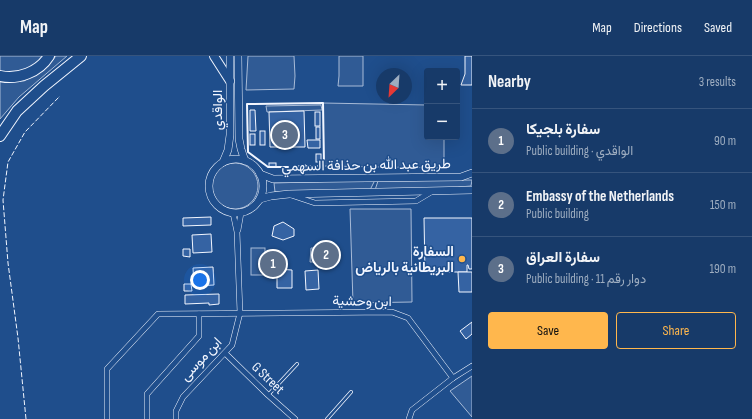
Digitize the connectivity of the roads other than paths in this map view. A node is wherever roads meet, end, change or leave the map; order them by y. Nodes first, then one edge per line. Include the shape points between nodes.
1 (49, 56) edge
2 (81, 56) edge
3 (214, 56) edge
4 (230, 56) edge
5 (238, 56) edge
6 (0, 76) edge
7 (230, 81) junction
8 (0, 136) edge
9 (245, 161) junction
10 (223, 162) junction
11 (472, 173) edge
12 (260, 174) junction
13 (472, 190) edge
14 (260, 199) junction
15 (233, 213) junction
16 (241, 213) junction
17 (237, 232) junction
18 (199, 314) junction
19 (240, 314) junction
20 (225, 353) junction
21 (297, 364) dead end
22 (472, 366) edge
23 (453, 378) junction
24 (351, 392) dead end
25 (268, 395) junction
26 (107, 419) edge
27 (147, 419) edge
28 (176, 419) edge
29 (295, 419) edge
30 (327, 419) edge
31 (409, 419) edge

1 - 6 highway via 36,70 22,76
2 - 8 highway via 17,111
3 - 7 main road
4 - 7 street, الواقدي
5 - 9 street, الواقدي via 239,139
7 - 10 street, الواقدي via 230,135
9 - 10 street via 234,159
9 - 12 street via 254,166
10 - 15 street via 211,175 209,192 218,206
11 - 12 street, طريق عبد الله بن حذافة السهمي via 461,177 273,179
12 - 14 street via 263,191
13 - 14 street, طريق عبد الله بن حذافة السهمي via 289,194
14 - 16 street via 255,206
15 - 16 street
15 - 17 street
16 - 17 street
17 - 19 street
18 - 19 street, ابن وحشية
18 - 26 street, ابن وحشية via 158,314 106,369
18 - 27 street via 199,336 147,394
19 - 20 street, ابن موسى via 232,345
19 - 23 street, ابن وحشية via 392,312 408,318
20 - 25 street, G Street
20 - 28 street, ابن موسى via 183,397 176,411
21 - 25 lane
22 - 23 street
23 - 31 street via 412,410
24 - 30 lane
25 - 29 street, G Street

